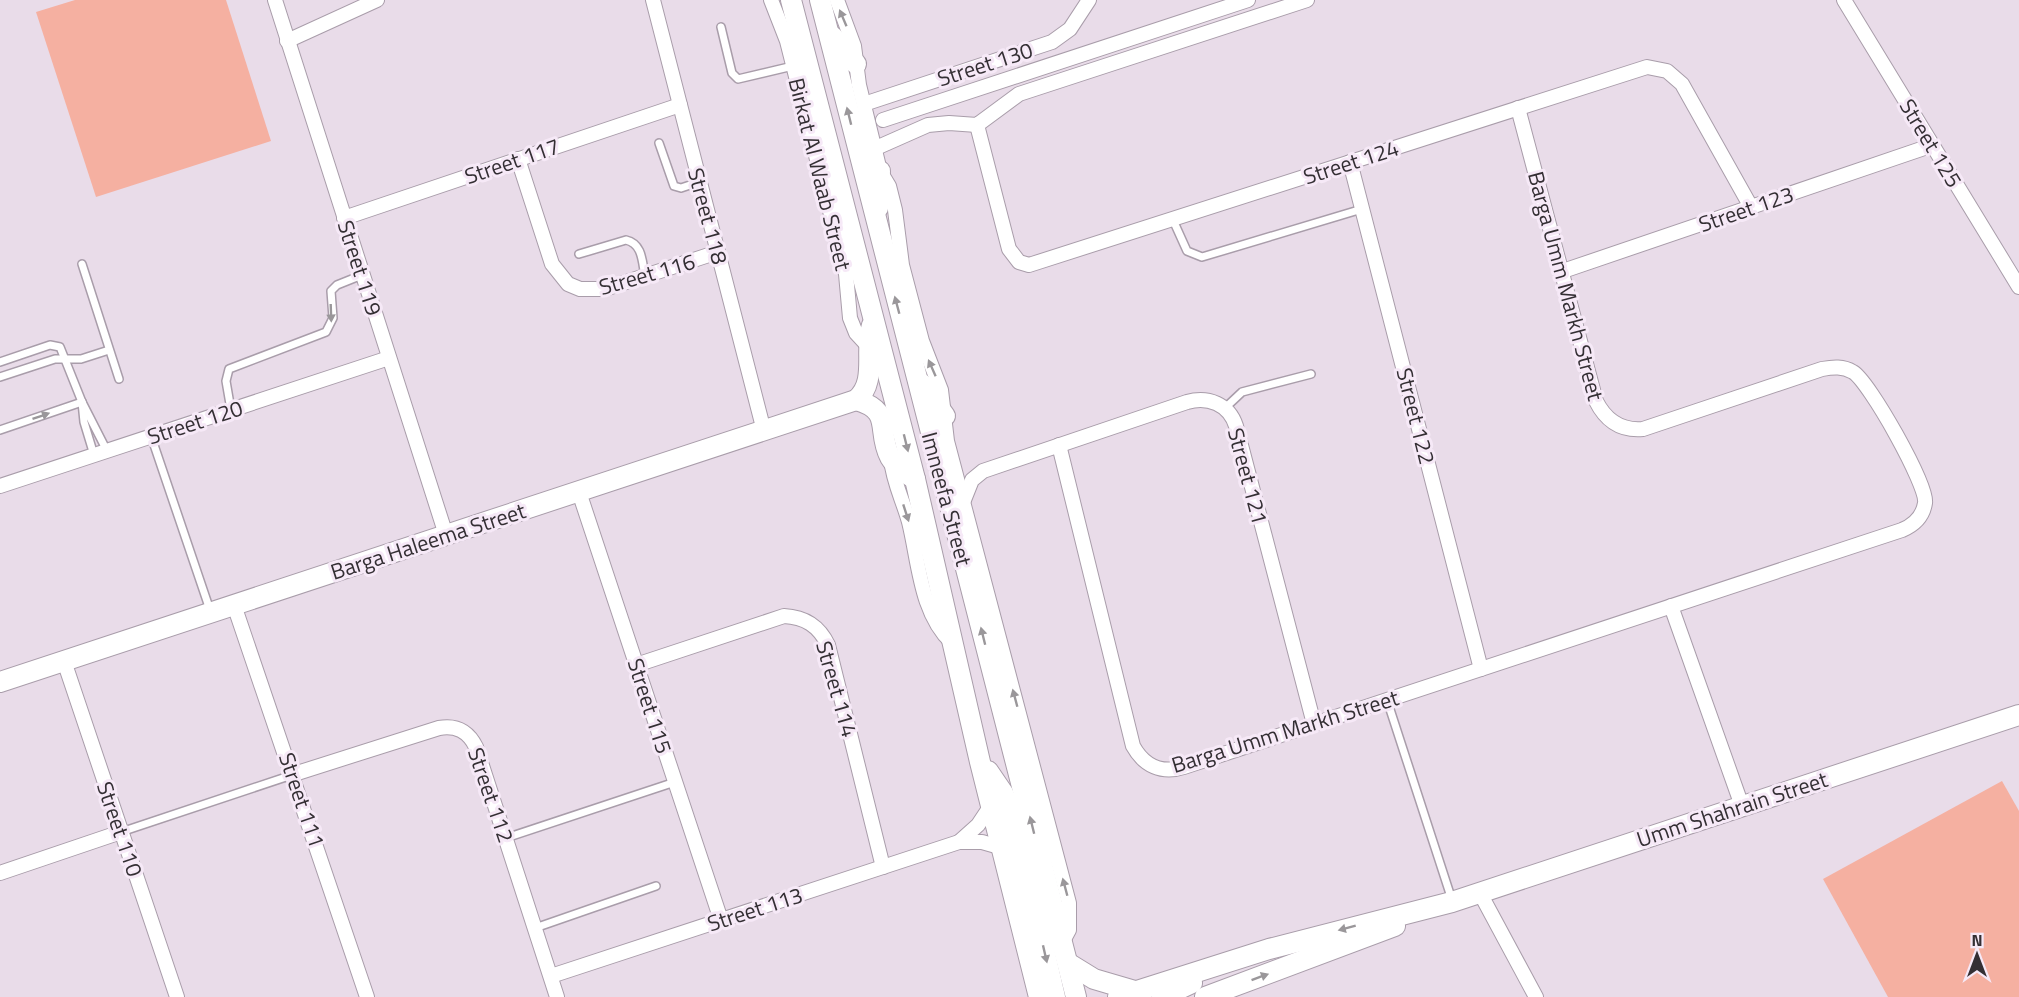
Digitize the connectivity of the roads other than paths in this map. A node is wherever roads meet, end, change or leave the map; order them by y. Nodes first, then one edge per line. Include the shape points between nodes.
1 (275, 0) edge
2 (377, 0) edge
3 (653, 0) edge
4 (771, 0) edge
5 (781, 0) edge
6 (791, 0) edge
7 (820, 0) edge
8 (837, 0) edge
9 (1089, 0) edge
10 (1248, 0) edge
11 (1307, 0) edge
12 (1849, 2) edge
13 (1272, 5) edge
14 (796, 21) junction
15 (721, 27) dead end
16 (828, 31) junction
17 (287, 41) junction
18 (856, 64) junction
19 (793, 66) junction
20 (864, 104) junction
21 (680, 105) junction
22 (1518, 108) junction
23 (883, 120) dead end
24 (976, 125) junction
25 (659, 143) dead end
26 (1933, 145) junction
27 (876, 148) junction
28 (518, 159) junction
29 (1350, 162) junction
30 (880, 171) junction
31 (699, 182) junction
32 (1751, 207) junction
33 (1362, 209) junction
34 (344, 218) junction
35 (1173, 220) junction
36 (878, 232) junction
37 (718, 252) junction
38 (579, 254) dead end
39 (82, 264) dead end
40 (1560, 272) junction
41 (362, 275) junction
42 (645, 276) junction
43 (2019, 287) edge
44 (874, 319) junction
45 (868, 346) junction
46 (109, 350) junction
47 (66, 358) junction
48 (389, 358) junction
49 (0, 362) edge
50 (869, 372) junction
51 (914, 373) junction
52 (1311, 374) dead end
53 (2, 376) edge
54 (118, 379) dead end
55 (856, 400) junction
56 (82, 402) junction
57 (1225, 408) junction
58 (231, 410) junction
59 (881, 416) junction
60 (945, 416) junction
61 (0, 430) edge
62 (764, 431) junction
63 (151, 436) junction
64 (1059, 445) junction
65 (100, 453) junction
66 (952, 454) junction
67 (891, 457) junction
68 (983, 471) junction
69 (915, 479) junction
70 (0, 486) edge
71 (579, 492) junction
72 (962, 513) junction
73 (446, 535) junction
74 (234, 605) junction
75 (1671, 606) junction
76 (210, 612) junction
77 (953, 644) junction
78 (64, 661) junction
79 (636, 665) junction
80 (1481, 669) junction
81 (0, 682) edge
82 (1387, 700) junction
83 (2019, 715) edge
84 (1314, 724) junction
85 (980, 762) junction
86 (294, 774) junction
87 (675, 782) junction
88 (992, 804) junction
89 (1742, 806) junction
90 (121, 832) junction
91 (506, 838) junction
92 (959, 842) junction
93 (1003, 848) junction
94 (883, 867) junction
95 (0, 873) edge
96 (656, 886) dead end
97 (1480, 892) junction
98 (1448, 903) junction
99 (721, 920) junction
100 (535, 928) junction
101 (1068, 963) junction
102 (1209, 967) junction
103 (551, 976) junction
104 (1127, 994) edge
105 (177, 997) edge
106 (367, 997) edge
107 (557, 997) edge
108 (1039, 997) edge
109 (1055, 997) edge
110 (1076, 997) edge
111 (1162, 997) edge
112 (1205, 997) edge
113 (1536, 997) edge

1 - 17 street, Street 119
2 - 17 street
3 - 21 street, Street 118
4 - 19 street, Birkat Al Waab Street
5 - 14 street
6 - 14 street, Imneefa Street
7 - 16 street, Imneefa Street
18 -> 8 street via 854,46
9 - 20 street, Street 130 via 1070,29 1052,42
10 - 23 street
11 - 13 street
12 - 26 street, Street 125
13 - 24 street via 1019,94
14 - 44 street, Imneefa Street
15 - 19 lane via 732,73 738,79
16 - 18 street
36 -> 16 street, Imneefa Street
17 - 34 street, Street 119
18 - 20 street
19 - 45 street, Birkat Al Waab Street via 846,274 850,318 856,333
20 - 27 street
21 - 28 street, Street 117
21 - 31 street, Street 118
22 - 29 street, Street 124
22 - 32 street, Street 124 via 1634,70 1647,67 1667,71 1682,84
22 - 40 street, Barga Umm Markh Street
24 - 27 street via 928,125
24 - 35 street, Street 124 via 1009,249 1019,262 1039,263
25 - 31 lane via 674,186 681,188
26 - 32 street, Street 123
26 - 43 street, Street 125
27 - 30 street
28 - 34 street, Street 117
28 - 42 street, Street 116 via 552,264 568,284 592,291
29 - 33 street, Street 122
29 - 35 street, Street 124
30 - 36 street
60 -> 30 street via 941,390 922,341 903,265 892,198
31 - 37 street, Street 118
32 - 40 street, Street 123
33 - 35 lane via 1202,257 1187,252
33 - 80 street, Street 122
34 - 41 street, Street 119
51 -> 36 street, Imneefa Street
37 - 42 street, Street 116
37 - 62 street, Street 118
38 - 42 lane via 626,240 640,251
39 - 46 lane
40 - 75 street, Barga Umm Markh Street via 1596,401 1605,416 1618,426 1643,429 1838,367 1854,372 1866,383 1924,489 1923,511 1909,527
41 - 48 street, Street 119
41 -> 58 lane via 331,291 333,318 326,332 232,366 225,377
44 - 45 street
44 -> 69 street, Imneefa Street
45 - 50 street
46 - 47 lane via 81,359
46 - 54 lane
47 - 49 lane via 54,345
47 - 53 lane
47 - 56 lane
48 - 58 street, Street 120
48 - 73 street, Street 119
49 - 53 lane
50 - 55 street via 866,389
50 - 59 street
51 - 60 street
51 - 72 street, Imneefa Street
52 - 57 lane via 1242,392
55 - 59 street via 873,407
55 - 62 street, Barga Haleema Street
61 -> 56 lane
56 - 65 lane
56 - 65 lane via 84,422
57 - 64 street, Street 121 via 1195,400
57 - 84 street, Street 121 via 1236,426
58 - 63 street, Street 120
59 - 67 street
60 - 66 street
62 - 71 street, Barga Haleema Street
63 - 65 street, Street 120
63 - 76 lane
64 - 68 street, Street 121
64 - 84 street, Barga Umm Markh Street via 1133,746 1143,760 1158,769 1175,770
65 - 70 street, Street 120
66 - 68 street
66 - 72 street
67 - 69 street
67 -> 77 street via 929,608 939,629
68 - 72 street via 972,480
69 - 77 street, Imneefa Street
71 - 73 street, Barga Haleema Street
71 - 79 street, Street 115
101 -> 72 street, Imneefa Street
73 - 74 street, Barga Haleema Street
74 - 76 street, Barga Haleema Street
74 - 86 street, Street 111
75 - 80 street, Barga Umm Markh Street
75 - 89 street
76 - 78 street, Barga Haleema Street
77 - 85 street, Imneefa Street
78 - 81 street, Barga Haleema Street
78 - 90 street, Street 110
79 - 87 street, Street 115
79 - 94 street, Street 114 via 775,618 793,617 811,623 828,645
80 - 82 street, Barga Umm Markh Street
82 - 84 street, Barga Umm Markh Street
82 - 98 lane
83 - 89 street, Umm Shahrain Street
85 - 88 street, Imneefa Street
85 -> 109 street via 1003,793 1013,816
86 - 90 lane
86 - 91 street, Street 112 via 439,728 458,729 476,747
86 - 106 street, Street 111
87 - 91 lane
87 - 99 street, Street 115
88 - 92 street, Street 113 via 978,825
88 - 93 street, Imneefa Street
89 - 97 street, Umm Shahrain Street
90 - 95 street
90 - 105 street, Street 110
91 - 100 street, Street 112
92 - 93 street, Street 113 via 982,842
92 - 94 street, Street 113
93 - 108 street, Imneefa Street
94 - 99 street, Street 113
96 - 100 lane
97 - 98 street, Umm Shahrain Street
97 - 113 street
98 -> 102 street, Umm Shahrain Street
112 -> 98 street, Umm Shahrain Street
99 - 103 street, Street 113
100 - 103 street, Street 112
101 - 104 street
101 - 110 street, Imneefa Street
102 - 104 street, Umm Shahrain Street
102 - 111 street via 1191,984
103 - 107 street, Street 112

